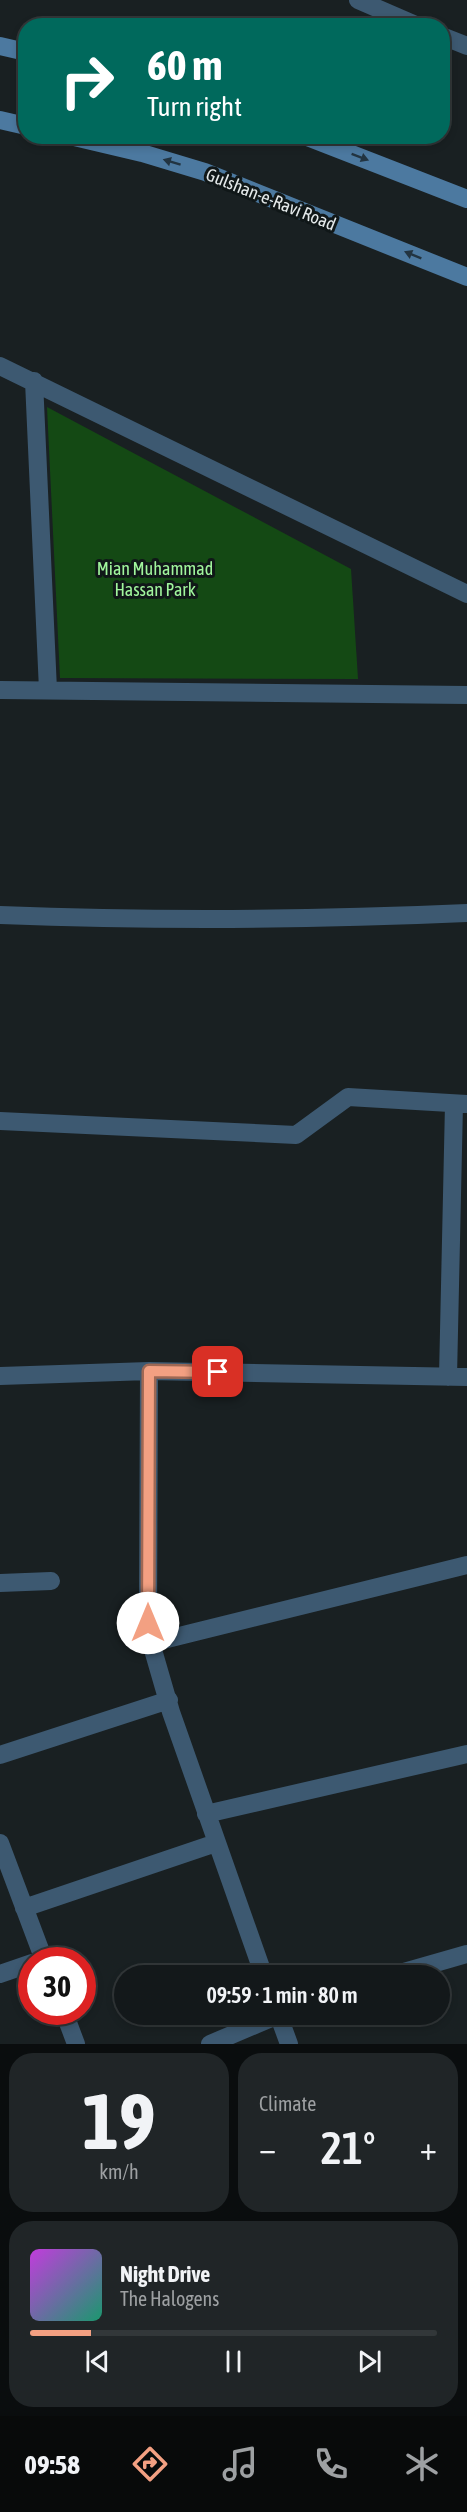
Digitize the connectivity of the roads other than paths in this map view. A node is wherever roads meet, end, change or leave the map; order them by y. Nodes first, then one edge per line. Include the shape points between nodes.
1 (358, 0) edge
2 (400, 18) edge
3 (450, 39) edge
4 (0, 46) edge
5 (467, 46) edge
6 (18, 50) edge
7 (0, 120) edge
8 (18, 124) edge
9 (104, 144) edge
10 (326, 144) edge
11 (467, 199) edge
12 (467, 277) edge
13 (0, 366) edge
14 (34, 381) junction
15 (467, 594) edge
16 (0, 690) edge
17 (48, 690) junction
18 (467, 695) edge
19 (467, 913) edge
20 (0, 915) edge
21 (461, 1104) edge
22 (0, 1121) edge
23 (149, 1371) junction
24 (0, 1376) edge
25 (448, 1377) junction
26 (467, 1377) edge
27 (467, 1565) edge
28 (51, 1581) dead end
29 (0, 1583) edge
30 (151, 1644) junction
31 (169, 1700) junction
32 (0, 1755) edge
33 (467, 1755) edge
34 (206, 1814) junction
35 (0, 1843) edge
36 (216, 1843) junction
37 (24, 1908) junction
38 (36, 1947) edge
39 (467, 1954) edge
40 (260, 1965) edge
41 (428, 1965) edge
42 (18, 1968) edge
43 (0, 1974) edge
44 (69, 2025) edge
45 (255, 2025) edge
46 (282, 2025) edge
47 (76, 2044) edge
48 (210, 2044) edge
49 (289, 2044) edge

1 - 2 street
3 - 5 street
4 - 6 main road
7 - 8 main road
12 -> 9 main road, Gulshan-e-Ravi Road via 205,172
10 -> 11 main road
13 - 14 street
14 - 15 street
14 - 17 street
16 - 17 street
17 - 18 street
19 - 20 street via 105,919
21 - 22 street via 348,1097 296,1135
21 - 25 street
23 - 24 street
23 - 25 street
23 - 30 street
25 - 26 street
27 - 30 street
28 - 29 street
30 - 31 street
31 - 32 street
31 - 34 street
33 - 34 street
34 - 36 street
35 - 37 street
36 - 37 street
36 - 40 street
37 - 38 street
39 - 41 street
42 - 43 street
44 - 47 street
45 - 48 street
46 - 49 street

